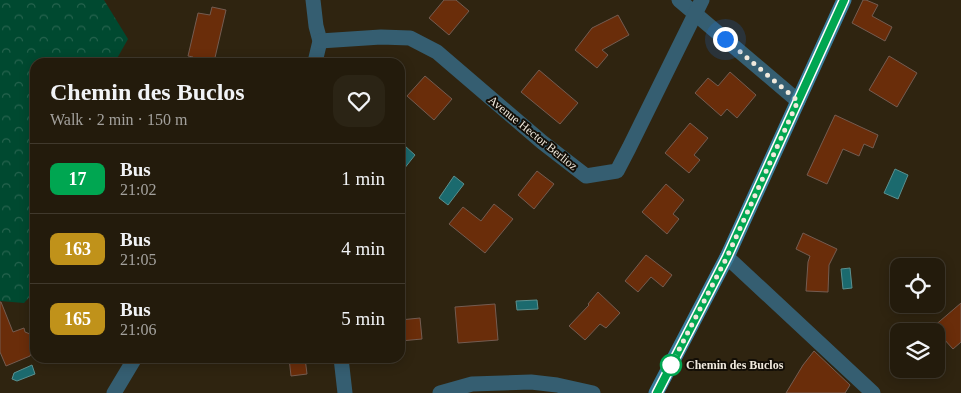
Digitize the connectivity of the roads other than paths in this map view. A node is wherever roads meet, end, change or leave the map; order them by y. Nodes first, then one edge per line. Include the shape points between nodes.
1 (312, 0) edge
2 (679, 0) edge
3 (702, 0) edge
4 (844, 0) edge
5 (695, 14) junction
6 (320, 41) junction
7 (317, 58) edge
8 (798, 101) junction
9 (727, 257) junction
10 (131, 363) edge
11 (341, 363) edge
12 (114, 393) edge
13 (345, 393) edge
14 (440, 393) edge
15 (593, 393) edge
16 (656, 393) edge
17 (873, 393) edge

1 - 6 street
2 - 5 street
3 - 5 street
4 - 8 street
5 - 6 street, Avenue Hector Berlioz via 617,171 586,176 437,52 410,38
5 - 8 street
6 - 7 street
8 - 9 street
9 - 16 street
9 - 17 street
10 - 12 street
11 - 13 street
14 - 15 street via 472,384 531,382

